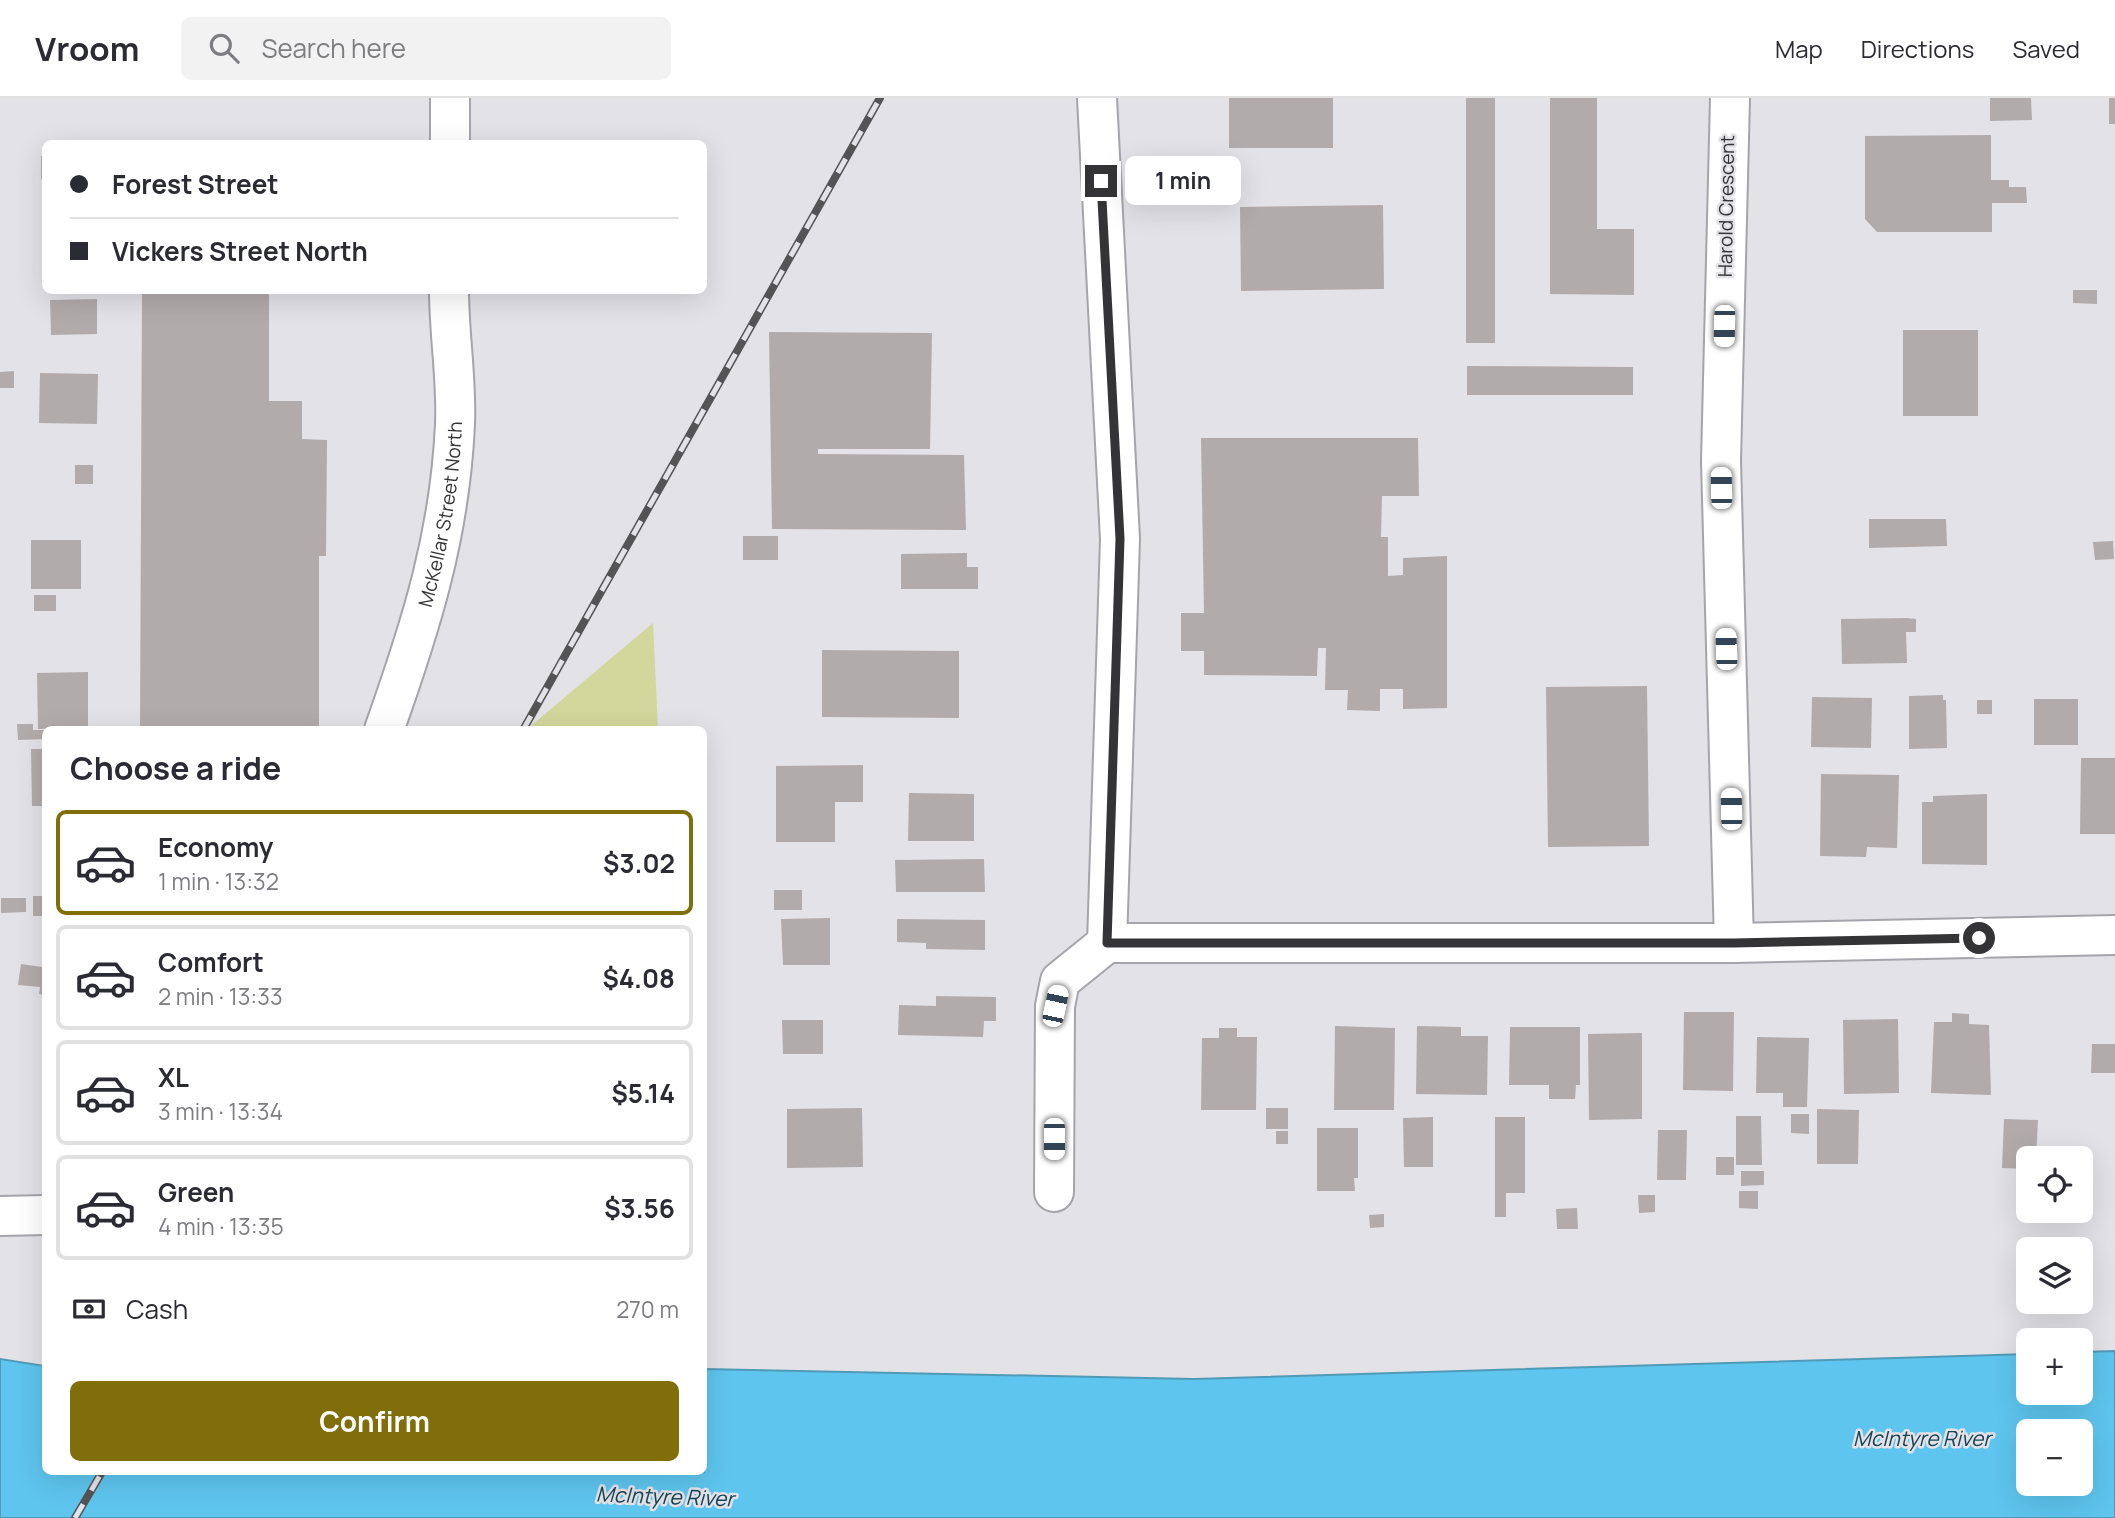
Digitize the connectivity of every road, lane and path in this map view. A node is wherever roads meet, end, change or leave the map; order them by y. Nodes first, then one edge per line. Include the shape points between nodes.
1 (450, 98) edge
2 (1097, 98) edge
3 (1730, 98) edge
4 (450, 140) edge
5 (449, 298) edge
6 (385, 726) edge
7 (2115, 935) edge
8 (1107, 943) junction
9 (1734, 943) junction
10 (1054, 1192) dead end
11 (0, 1216) edge
12 (42, 1216) edge

1 - 4 street
2 - 8 street via 1120,539
3 - 9 street, Harold Crescent via 1721,461
5 - 6 street, McKellar Street North via 455,422 447,518 421,628
7 - 9 street
8 - 9 street
8 - 10 street via 1060,981
11 - 12 street

